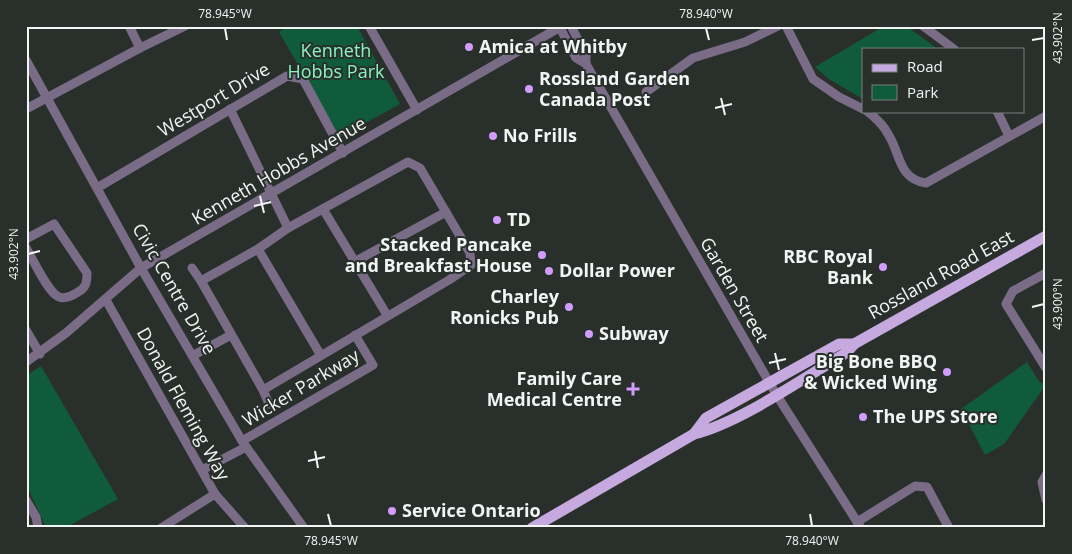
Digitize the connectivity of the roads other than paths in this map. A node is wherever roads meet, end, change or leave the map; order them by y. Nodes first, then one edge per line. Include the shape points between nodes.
1 (129, 26) edge
2 (185, 26) edge
3 (369, 26) edge
4 (570, 26) edge
5 (778, 26) edge
6 (786, 26) edge
7 (923, 26) edge
8 (561, 27) edge
9 (140, 48) junction
10 (953, 48) edge
11 (26, 60) edge
12 (586, 64) junction
13 (646, 92) dead end
14 (48, 99) junction
15 (862, 108) edge
16 (26, 109) edge
17 (230, 110) junction
18 (416, 110) junction
19 (868, 112) edge
20 (997, 112) edge
21 (1046, 116) edge
22 (1009, 136) junction
23 (343, 153) junction
24 (97, 188) junction
25 (273, 194) junction
26 (323, 209) junction
27 (446, 212) junction
28 (288, 228) junction
29 (1046, 236) edge
30 (26, 239) edge
31 (26, 248) edge
32 (258, 249) junction
33 (356, 261) junction
34 (141, 268) junction
35 (192, 268) dead end
36 (1046, 274) edge
37 (200, 281) junction
38 (106, 300) junction
39 (387, 315) junction
40 (26, 330) edge
41 (231, 335) junction
42 (355, 335) junction
43 (40, 354) junction
44 (320, 354) junction
45 (194, 355) junction
46 (26, 362) edge
47 (1046, 368) edge
48 (772, 389) junction
49 (263, 390) junction
50 (269, 404) dead end
51 (244, 444) junction
52 (202, 470) junction
53 (1046, 475) edge
54 (215, 494) junction
55 (26, 500) edge
56 (1046, 500) edge
57 (859, 525) edge
58 (38, 528) edge
59 (161, 528) edge
60 (245, 528) edge
61 (304, 528) edge
62 (532, 528) edge
63 (949, 528) edge

1 - 9 street
2 - 9 street
3 - 18 street
4 - 12 street, Garden Street via 586,55
5 - 13 street via 745,42 693,58
6 - 15 street via 813,79
7 - 10 street
8 - 12 street, Garden Street via 576,58
8 - 18 street, Kenneth Hobbs Avenue
9 - 14 street
11 - 14 street, Civic Centre Drive
12 - 48 street, Garden Street
14 - 16 street
14 - 24 street, Civic Centre Drive
17 - 23 street, Westport Drive via 287,76 303,79
17 - 24 street, Westport Drive
17 - 25 street
18 - 23 street, Kenneth Hobbs Avenue
19 - 22 street via 888,134 905,172 915,181 926,183
20 - 22 street
21 - 22 street
23 - 25 street, Kenneth Hobbs Avenue
24 - 34 street, Civic Centre Drive
25 - 28 street
25 - 34 street, Kenneth Hobbs Avenue
26 - 27 street, Wicker Parkway via 408,162 420,168
26 - 28 street, Wicker Parkway
26 - 33 street
27 - 33 street
27 - 39 street, Wicker Parkway via 470,253 471,265
28 - 32 street, Wicker Parkway
29 - 48 main road, Rossland Road East via 854,344 846,353
30 - 31 street via 54,224 87,273 84,289 69,297 61,298 53,293
32 - 37 street, Wicker Parkway
32 - 44 street
33 - 39 street
34 - 38 street, Kenneth Hobbs Avenue
34 - 45 street, Civic Centre Drive
35 - 37 street, Wicker Parkway
36 - 47 street via 1013,291 1006,304
37 - 41 street, Wicker Parkway
38 - 43 street, Kenneth Hobbs Avenue
38 - 52 street, Donald Fleming Way
39 - 42 street, Wicker Parkway
40 - 43 street
41 - 45 street
41 - 49 street, Wicker Parkway
42 - 44 street, Wicker Parkway
42 - 51 street, Wicker Parkway via 373,365
43 - 46 street, Kenneth Hobbs Avenue
44 - 49 street, Wicker Parkway
45 - 51 street, Civic Centre Drive
48 - 57 street, Garden Street
48 - 62 main road, Rossland Road East via 713,430 694,434
49 - 50 street, Wicker Parkway
51 - 52 street
51 - 61 street, Civic Centre Drive
52 - 54 street, Donald Fleming Way
53 - 56 street via 1042,482
54 - 59 street, Donald Fleming Way
54 - 60 street
55 - 58 street
57 - 63 street via 915,486 927,487

